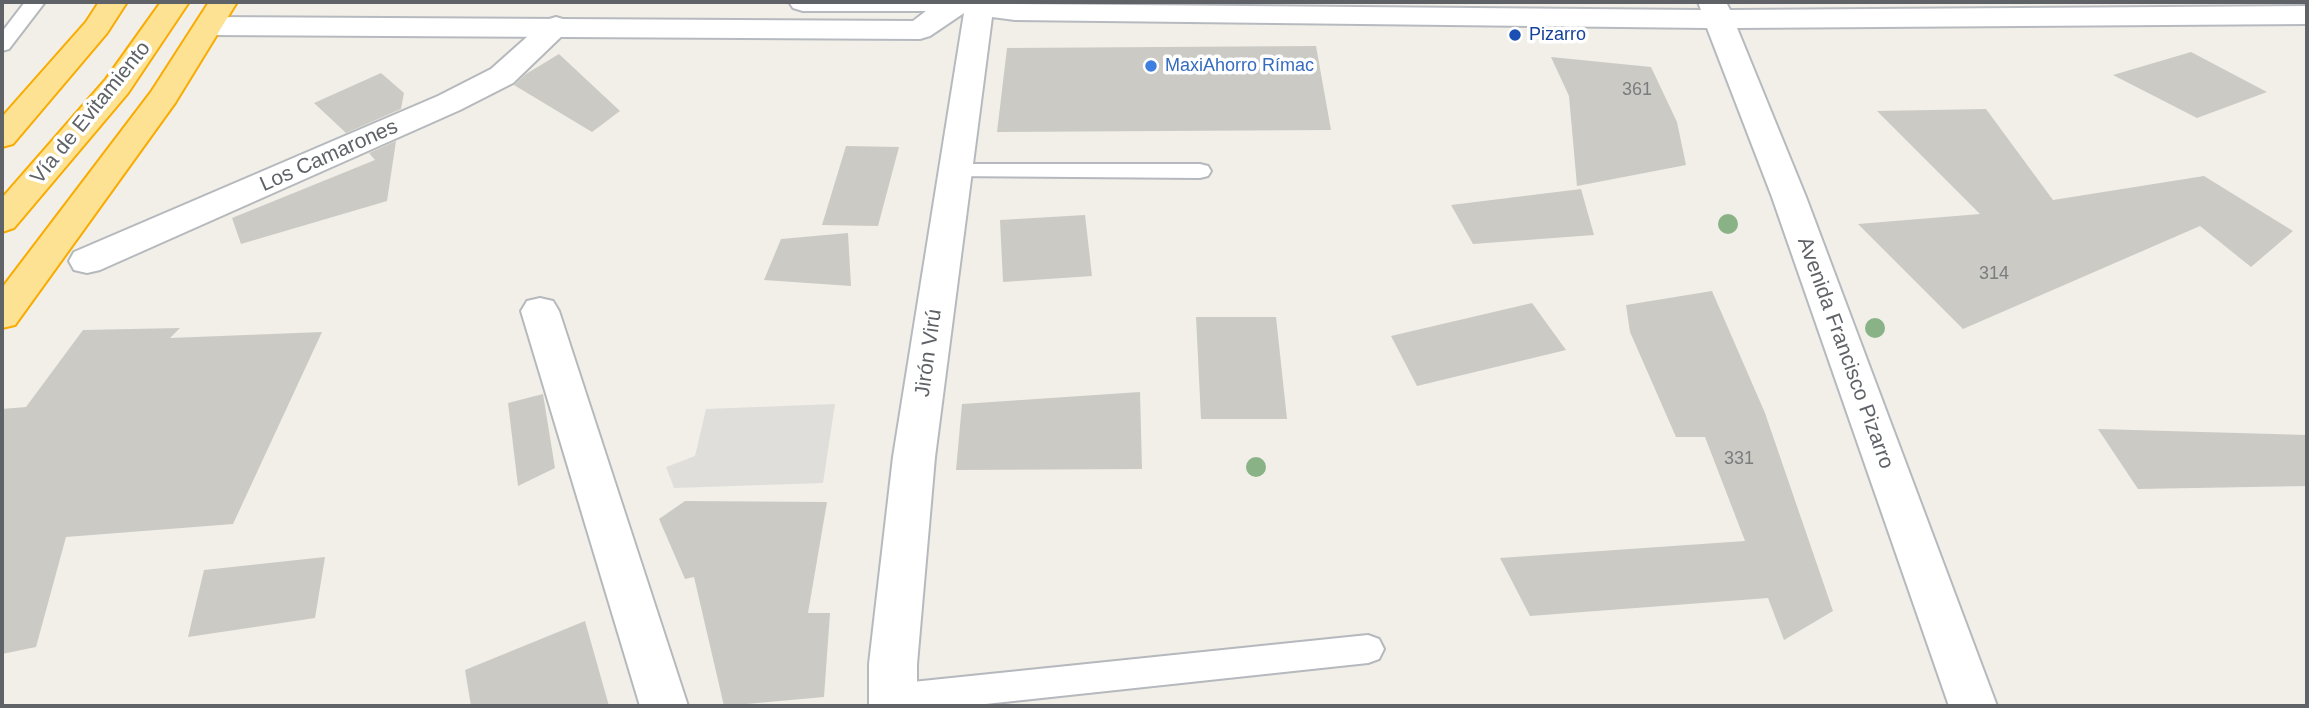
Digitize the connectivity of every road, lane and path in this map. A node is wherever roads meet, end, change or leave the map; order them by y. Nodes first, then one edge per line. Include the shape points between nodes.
1 (35, 2) edge
2 (113, 2) edge
3 (175, 2) edge
4 (803, 2) edge
5 (972, 4) edge
6 (1716, 10) edge
7 (217, 14) edge
8 (2307, 15) edge
9 (556, 26) junction
10 (2, 45) edge
11 (2, 137) edge
12 (1200, 171) dead end
13 (956, 172) junction
14 (2, 220) edge
15 (87, 261) dead end
16 (540, 312) dead end
17 (2, 315) edge
18 (1368, 649) dead end
19 (893, 703) edge
20 (664, 706) edge
21 (1973, 706) edge

1 - 10 lane
2 - 11 highway via 97,27
3 - 14 highway, Vía de Evitamiento via 117,86
4 - 5 main road
5 - 6 main road via 1015,11
5 - 9 main road via 920,30
5 - 13 main road, Jirón Virú
6 - 8 main road
6 - 21 main road, Avenida Francisco Pizarro via 1789,197
7 - 9 main road
7 - 17 highway via 164,96
9 - 15 main road, Los Camarones via 502,76 449,103
12 - 13 lane
13 - 19 main road, Jirón Virú via 914,457
16 - 20 main road
18 - 19 lane

